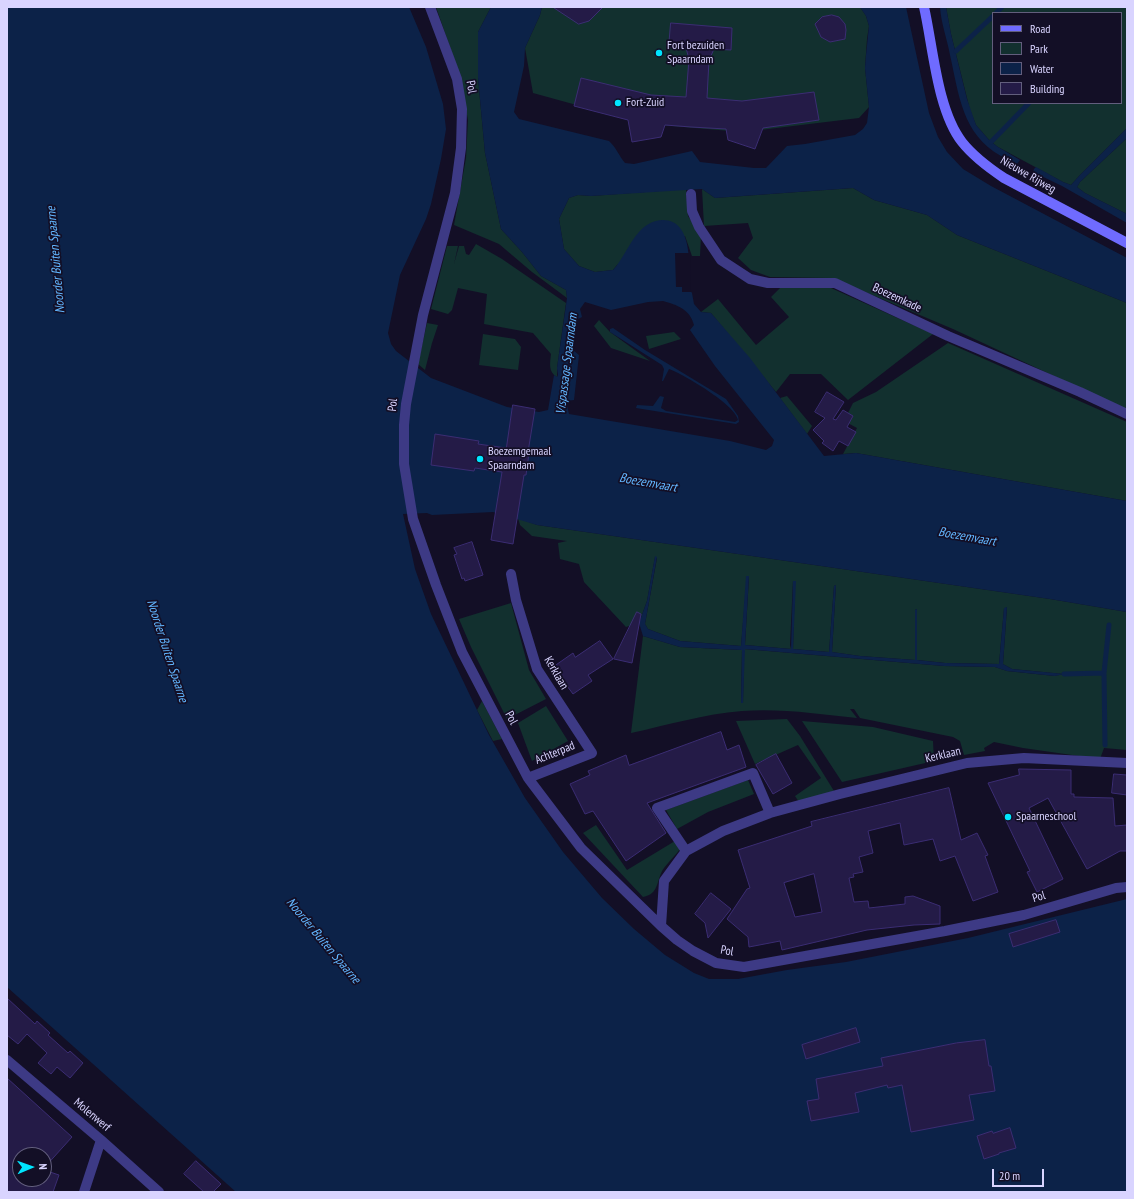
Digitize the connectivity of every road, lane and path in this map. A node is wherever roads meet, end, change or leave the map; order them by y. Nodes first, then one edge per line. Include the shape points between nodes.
1 (430, 7) edge
2 (924, 7) edge
3 (691, 194) dead end
4 (1127, 243) edge
5 (1127, 414) edge
6 (511, 574) dead end
7 (592, 753) joint
8 (1127, 763) edge
9 (528, 778) junction
10 (770, 813) junction
11 (686, 851) junction
12 (1127, 887) edge
13 (661, 926) junction
14 (7, 1060) edge
15 (101, 1140) junction
16 (84, 1192) edge
17 (158, 1192) edge

1 - 9 street, Pol via 457,79 462,109 461,148 455,193 413,362 404,425 404,464 413,519 462,652
2 - 4 street, Nieuwe Rijweg via 943,100 952,125 962,142 1004,178
3 - 5 street, Boezemkade via 692,211 699,227 721,260 750,279 768,283 835,283 948,336
6 - 7 street, Kerklaan via 516,600 537,669
7 - 9 street, Achterpad
8 - 10 street, Kerklaan via 1024,758 967,763
9 - 13 street, Pol via 582,848
10 - 11 street, Kerklaan via 723,831
10 - 11 street via 753,773 657,808
11 - 13 street, Kerklaan via 664,881
12 - 13 street, Pol via 1024,915 744,967 716,963 693,951
14 - 15 street, Molenwerf
15 - 16 street
15 - 17 street, Molenwerf

